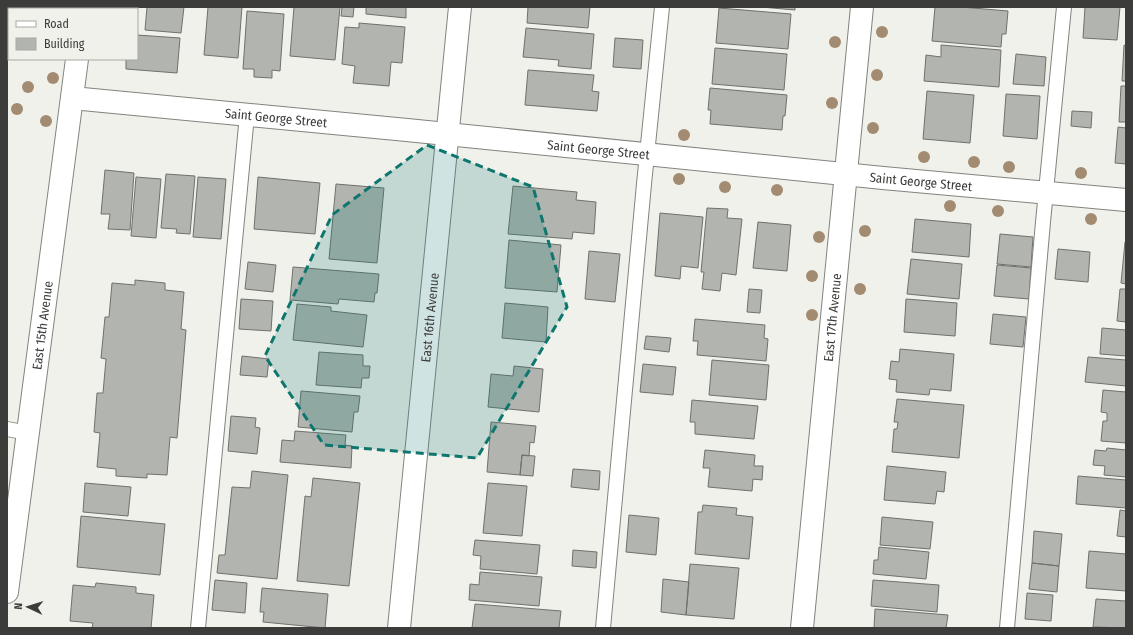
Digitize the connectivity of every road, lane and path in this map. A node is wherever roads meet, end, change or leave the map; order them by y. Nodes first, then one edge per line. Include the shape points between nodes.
1 (460, 7) edge
2 (662, 7) edge
3 (862, 7) edge
4 (1064, 7) edge
5 (76, 60) edge
6 (72, 98) junction
7 (248, 115) junction
8 (448, 134) junction
9 (648, 154) junction
10 (846, 174) junction
11 (1046, 192) junction
12 (1126, 200) edge
13 (17, 431) edge
14 (7, 592) edge
15 (198, 628) edge
16 (399, 628) edge
17 (603, 628) edge
18 (802, 628) edge
19 (1007, 628) edge

1 - 8 street, East 16th Avenue
2 - 9 lane
3 - 10 street, East 17th Avenue
4 - 11 lane
5 - 6 street, East 15th Avenue
6 - 7 street, Saint George Street
6 - 13 street, East 15th Avenue
7 - 8 street, Saint George Street
7 - 15 lane
8 - 9 street, Saint George Street
8 - 16 street, East 16th Avenue
9 - 10 street, Saint George Street
9 - 17 lane
10 - 11 street, Saint George Street
10 - 18 street, East 17th Avenue
11 - 12 street, Saint George Street
11 - 19 lane
13 - 14 street, East 15th Avenue

